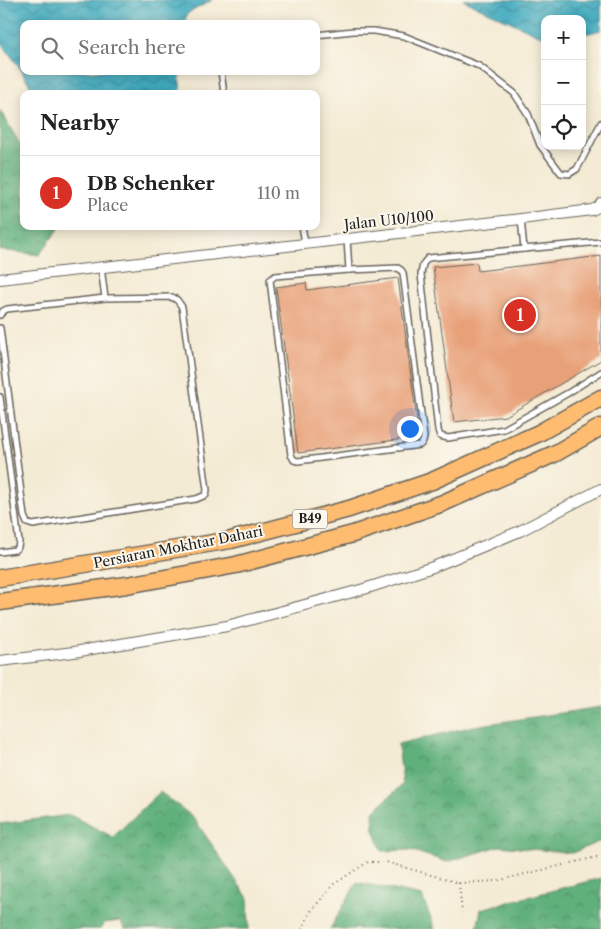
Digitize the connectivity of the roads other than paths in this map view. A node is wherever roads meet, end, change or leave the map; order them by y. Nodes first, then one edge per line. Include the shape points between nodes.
1 (320, 35) edge
2 (222, 75) edge
3 (223, 90) edge
4 (601, 123) edge
5 (601, 204) edge
6 (521, 219) junction
7 (303, 230) edge
8 (347, 239) junction
9 (601, 242) edge
10 (305, 243) junction
11 (524, 249) junction
12 (101, 268) junction
13 (349, 270) junction
14 (0, 279) edge
15 (105, 298) junction
16 (0, 315) edge
17 (0, 328) edge
18 (601, 372) edge
19 (0, 397) edge
20 (601, 398) edge
21 (601, 428) edge
22 (601, 489) edge
23 (0, 552) edge
24 (0, 578) edge
25 (0, 602) edge
26 (0, 661) edge

1 - 4 lane via 374,30 404,36 479,66 514,93 528,114 540,145 561,173 569,174 577,169
2 - 3 lane
5 - 6 street, Jalan U10/100 via 592,210
6 - 8 street, Jalan U10/100
6 - 11 lane
7 - 10 lane
8 - 10 street, Jalan U10/100
8 - 13 lane
9 - 11 lane
10 - 12 street, Jalan U10/100
11 - 18 lane via 428,258 423,264 421,274 440,436 448,438 504,429
12 - 14 street, Jalan U10/100
12 - 15 lane
13 - 13 lane via 398,268 403,273 423,442 420,445 294,460 270,280 275,276
15 - 16 lane via 8,309
15 - 17 lane via 172,297 182,307 207,490 201,498 33,525 26,523
19 - 23 lane via 19,542 15,550
20 - 24 main road, Persiaran Mokhtar Dahari / B49 via 540,433 432,481 348,509 231,540
21 - 25 main road, Persiaran Mokhtar Dahari / B49 via 556,453 443,503 352,534 227,566 127,585
22 - 26 street via 520,531 433,567 364,589 227,626

